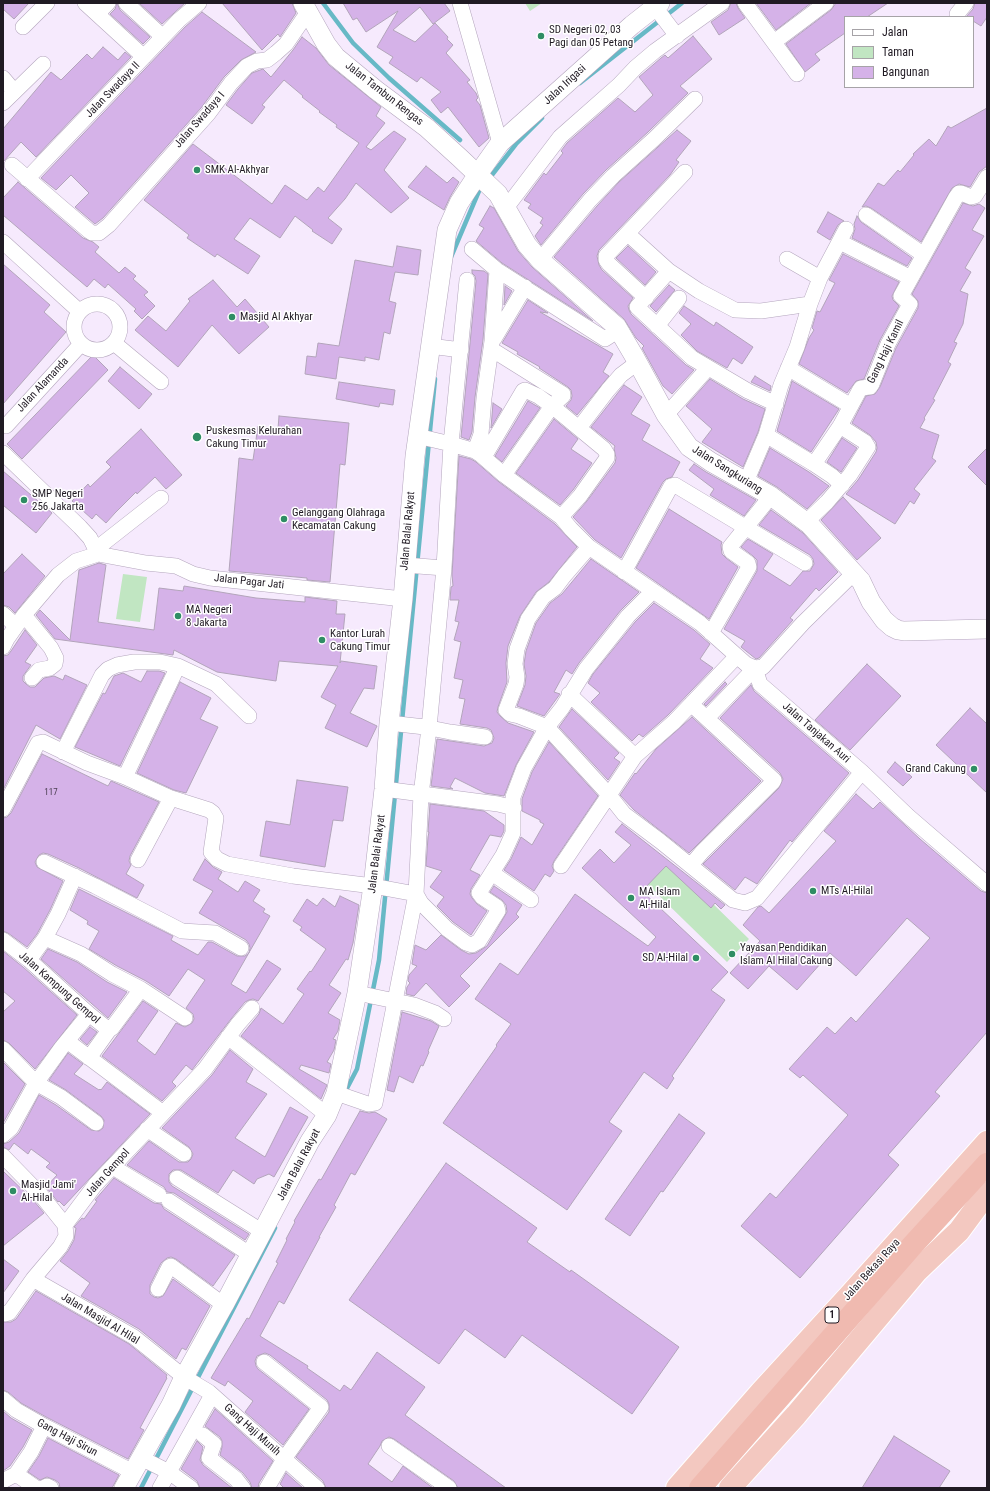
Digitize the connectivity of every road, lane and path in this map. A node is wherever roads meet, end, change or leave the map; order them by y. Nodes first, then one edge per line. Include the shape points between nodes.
1 (47, 3) edge
2 (85, 3) edge
3 (108, 3) edge
4 (126, 3) edge
5 (199, 3) edge
6 (460, 3) edge
7 (722, 3) edge
8 (745, 3) edge
9 (826, 3) edge
10 (305, 8) edge
11 (659, 9) edge
12 (97, 14) junction
13 (24, 27) dead end
14 (676, 35) junction
15 (163, 37) junction
16 (774, 42) junction
17 (144, 57) junction
18 (43, 64) dead end
19 (797, 74) dead end
20 (3, 78) edge
21 (14, 92) junction
22 (695, 99) dead end
23 (3, 103) edge
24 (500, 143) junction
25 (12, 165) dead end
26 (685, 172) dead end
27 (479, 175) junction
28 (987, 177) edge
29 (27, 179) junction
30 (502, 201) junction
31 (866, 215) dead end
32 (628, 234) junction
33 (3, 242) edge
34 (472, 249) dead end
35 (924, 255) junction
36 (787, 259) dead end
37 (540, 260) junction
38 (497, 270) junction
39 (669, 271) junction
40 (820, 278) junction
41 (911, 278) junction
42 (468, 280) dead end
43 (525, 287) junction
44 (646, 298) junction
45 (679, 298) dead end
46 (810, 304) junction
47 (79, 311) junction
48 (657, 326) junction
49 (619, 330) junction
50 (114, 343) junction
51 (81, 344) junction
52 (492, 345) junction
53 (433, 346) junction
54 (458, 350) junction
55 (638, 364) junction
56 (708, 368) junction
57 (788, 368) junction
58 (161, 382) dead end
59 (776, 404) junction
60 (552, 406) junction
61 (850, 406) junction
62 (666, 416) junction
63 (6, 426) dead end
64 (840, 426) junction
65 (579, 428) junction
66 (766, 435) junction
67 (422, 437) junction
68 (448, 443) junction
69 (3, 453) edge
70 (480, 454) junction
71 (814, 464) junction
72 (504, 475) junction
73 (746, 482) junction
74 (842, 485) junction
75 (770, 496) junction
76 (160, 498) dead end
77 (561, 516) junction
78 (806, 522) junction
79 (747, 527) junction
80 (589, 547) junction
81 (97, 552) junction
82 (805, 563) dead end
83 (410, 565) junction
84 (441, 568) junction
85 (624, 572) junction
86 (853, 574) junction
87 (653, 591) junction
88 (403, 599) junction
89 (3, 614) edge
90 (20, 621) junction
91 (985, 631) edge
92 (711, 633) junction
93 (3, 647) edge
94 (737, 656) junction
95 (178, 666) junction
96 (755, 668) junction
97 (32, 678) dead end
98 (570, 694) junction
99 (691, 704) junction
100 (249, 716) dead end
101 (707, 718) junction
102 (394, 724) junction
103 (427, 727) junction
104 (547, 727) junction
105 (484, 737) dead end
106 (63, 752) junction
107 (635, 756) junction
108 (862, 772) junction
109 (125, 777) junction
110 (389, 790) junction
111 (418, 794) junction
112 (609, 795) junction
113 (172, 798) junction
114 (514, 808) junction
115 (3, 809) edge
116 (138, 860) dead end
117 (44, 862) dead end
118 (691, 865) junction
119 (561, 866) dead end
120 (492, 873) junction
121 (75, 876) junction
122 (987, 884) edge
123 (378, 887) junction
124 (411, 893) junction
125 (531, 900) dead end
126 (45, 938) junction
127 (3, 940) edge
128 (241, 948) dead end
129 (29, 960) junction
130 (142, 989) junction
131 (362, 994) junction
132 (393, 1001) junction
133 (252, 1008) dead end
134 (89, 1014) junction
135 (185, 1018) dead end
136 (444, 1019) dead end
137 (109, 1030) junction
138 (228, 1037) junction
139 (67, 1042) junction
140 (3, 1049) edge
141 (89, 1058) junction
142 (36, 1083) junction
143 (339, 1093) junction
144 (163, 1113) junction
145 (327, 1115) junction
146 (96, 1123) dead end
147 (147, 1129) junction
148 (3, 1135) edge
149 (987, 1142) edge
150 (184, 1154) dead end
151 (3, 1156) edge
152 (987, 1164) edge
153 (113, 1166) junction
154 (177, 1178) dead end
155 (987, 1193) edge
156 (65, 1225) junction
157 (263, 1232) junction
158 (251, 1255) junction
159 (33, 1279) junction
160 (158, 1289) dead end
161 (224, 1305) junction
162 (3, 1313) edge
163 (264, 1362) dead end
164 (187, 1378) junction
165 (210, 1394) junction
166 (3, 1399) edge
167 (44, 1426) junction
168 (203, 1435) dead end
169 (389, 1446) dead end
170 (284, 1459) junction
171 (146, 1470) edge
172 (16, 1474) junction
173 (3, 1482) edge
174 (36, 1488) edge
175 (44, 1488) edge
176 (52, 1488) edge
177 (160, 1488) edge
178 (191, 1488) edge
179 (243, 1488) edge
180 (267, 1488) edge
181 (317, 1488) edge
182 (449, 1488) edge
183 (677, 1488) edge
184 (700, 1488) edge
185 (730, 1488) edge

1 - 13 street
2 - 12 street
3 - 12 street
4 - 15 street
5 - 15 street, Jalan Swadaya II
6 - 24 street
7 - 14 street
8 - 16 street
9 - 16 street
10 - 27 street, Jalan Tambun Rengas via 336,57 427,128
10 - 29 street, Jalan Swadaya I via 286,44 268,60 257,61 243,70 208,114 109,225 98,233 88,231
11 - 14 street
11 - 24 street, Jalan Irigasi via 632,25
12 - 17 street
14 - 30 street via 588,110
15 - 17 street, Jalan Swadaya II
16 - 19 street
17 - 29 street, Jalan Swadaya II
18 - 21 street
20 - 21 street
21 - 23 street
22 - 37 street via 599,190
24 - 27 street, Jalan Irigasi
25 - 29 street
26 - 32 street
27 - 30 street, Jalan Sangkuriang
27 - 53 street, Jalan Balai Rakyat via 459,204 447,230
28 - 35 street, Gang Haji Kamil via 975,196 959,193
30 - 37 street, Jalan Sangkuriang via 527,245
31 - 35 street
32 - 39 street
32 - 44 street via 606,256 606,260
33 - 47 street
34 - 38 street
35 - 41 street, Gang Haji Kamil
36 - 40 street
37 - 49 street, Jalan Sangkuriang
38 - 43 street
38 - 52 street
39 - 44 street
39 - 46 street via 735,310 761,311
40 - 41 street via 843,236
40 - 46 street
41 - 61 street, Gang Haji Kamil via 901,296 910,304 888,344 872,384 870,387 861,388
42 - 54 street
43 - 49 street via 605,339
43 - 52 street
44 - 48 street via 637,307
45 - 48 street
46 - 57 street
47 - 50 street via 87,305 96,303 105,304 113,309 120,326 119,335
47 - 51 street via 73,328 75,337
48 - 56 street via 686,354
49 - 55 street, Jalan Sangkuriang
50 - 51 street via 98,350 88,349
50 - 58 street
51 - 63 street, Jalan Alamanda
52 - 60 street via 562,391 563,396
52 - 70 street via 484,398
53 - 54 street
53 - 67 street, Jalan Balai Rakyat
54 - 68 street
55 - 62 street, Jalan Sangkuriang
55 - 65 street via 616,380
56 - 59 street
56 - 62 street
57 - 59 street
57 - 61 street
59 - 66 street
60 - 65 street
60 - 70 street via 538,396 523,391
60 - 72 street
61 - 64 street, Gang Haji Kamil
62 - 73 street, Jalan Sangkuriang via 689,447
64 - 71 street, Gang Haji Kamil
64 - 74 street via 868,446
65 - 77 street via 604,449 607,458 580,496
66 - 71 street
66 - 73 street
67 - 68 street
67 - 83 street, Jalan Balai Rakyat
68 - 70 street
68 - 84 street
69 - 81 street via 80,527 90,538
70 - 72 street
71 - 74 street
72 - 77 street
73 - 75 street, Jalan Sangkuriang
74 - 78 street
75 - 78 street, Jalan Sangkuriang
75 - 79 street
76 - 81 street
77 - 80 street
78 - 86 street, Jalan Sangkuriang
79 - 82 street
79 - 85 street via 675,485 671,486
79 - 92 street via 730,547 748,563 749,567
80 - 85 street
80 - 104 street via 555,588 543,597 528,619 517,649 516,684 506,710 510,714
81 - 88 street, Jalan Pagar Jati via 146,563 176,566 210,578
81 - 90 street via 76,560 58,575
83 - 84 street
83 - 88 street, Jalan Balai Rakyat
84 - 103 street
85 - 87 street
86 - 91 street, Jalan Sangkuriang via 884,620 898,630
86 - 96 street via 763,667
87 - 92 street via 680,608
87 - 98 street via 628,616 586,669
88 - 102 street, Jalan Balai Rakyat
89 - 90 street
90 - 93 street
90 - 97 street via 51,648 56,658 55,664 39,670
92 - 94 street
94 - 96 street
94 - 99 street
95 - 100 street via 216,684
95 - 106 street via 160,662 134,662 108,669 102,675
95 - 109 street
96 - 101 street
96 - 108 street, Jalan Tanjakan Auri via 760,684
98 - 104 street
98 - 107 street
99 - 101 street
99 - 107 street
101 - 118 street via 774,781
102 - 103 street
102 - 110 street, Jalan Balai Rakyat
103 - 105 street
103 - 111 street
104 - 112 street
104 - 114 street via 524,768 513,797
106 - 109 street
106 - 115 street via 43,742 38,743
107 - 112 street
108 - 118 street via 757,898 745,903 733,900
108 - 122 street, Jalan Tanjakan Auri via 908,816
109 - 113 street
110 - 111 street
110 - 123 street, Jalan Balai Rakyat
111 - 114 street
111 - 124 street
112 - 118 street via 624,814
112 - 119 street
113 - 116 street
113 - 123 street via 213,813 216,818 211,852 227,864
114 - 120 street via 513,833
117 - 121 street
120 - 124 street via 478,893 497,907 498,911 479,941 472,945 448,928
120 - 125 street
121 - 126 street
121 - 128 street via 182,931 214,932
123 - 124 street
123 - 131 street, Jalan Balai Rakyat
124 - 132 street
126 - 129 street
126 - 130 street via 81,954
127 - 129 street, Jalan Kampung Gempol
129 - 134 street, Jalan Kampung Gempol
130 - 135 street
130 - 137 street, Jalan Kampung Gempol
131 - 132 street
131 - 143 street, Jalan Balai Rakyat
132 - 136 street via 414,1005
132 - 143 street via 390,1031 375,1102 368,1104
133 - 138 street, Jalan Gempol
134 - 137 street, Jalan Kampung Gempol
134 - 139 street
137 - 141 street
138 - 144 street, Jalan Gempol via 205,1069
138 - 145 street
139 - 141 street
139 - 142 street
140 - 142 street
141 - 144 street
142 - 146 street
142 - 148 street via 10,1128
143 - 145 street, Jalan Balai Rakyat
144 - 147 street, Jalan Gempol
145 - 157 street, Jalan Balai Rakyat via 310,1141
147 - 150 street
147 - 153 street, Jalan Gempol
149 - 183 highway, Jalan Bekasi Raya / 1
151 - 156 street via 41,1195
152 - 184 highway
153 - 156 street, Jalan Gempol
153 - 158 street
154 - 157 street
155 - 185 highway via 959,1231 917,1271 796,1415
156 - 159 street, Jalan Gempol via 66,1236 60,1247
157 - 158 street, Jalan Balai Rakyat
158 - 161 street, Jalan Balai Rakyat
159 - 162 street, Jalan Gempol via 9,1312
159 - 164 street, Jalan Masjid Al Hilal via 134,1337
160 - 161 street via 171,1266
161 - 164 street, Jalan Balai Rakyat
163 - 170 street via 321,1407
164 - 165 street, Gang Haji Munih
164 - 171 street, Jalan Balai Rakyat via 171,1405
165 - 170 street, Gang Haji Munih
165 - 171 street
166 - 167 street, Gang Haji Sirun via 16,1410
167 - 171 street, Gang Haji Sirun
167 - 172 street
168 - 179 street via 214,1444 209,1458 236,1479
169 - 182 street
170 - 180 street
170 - 181 street, Gang Haji Munih
171 - 177 street
171 - 178 street, Gang Haji Sirun
172 - 173 street
172 - 174 street
175 - 176 street

